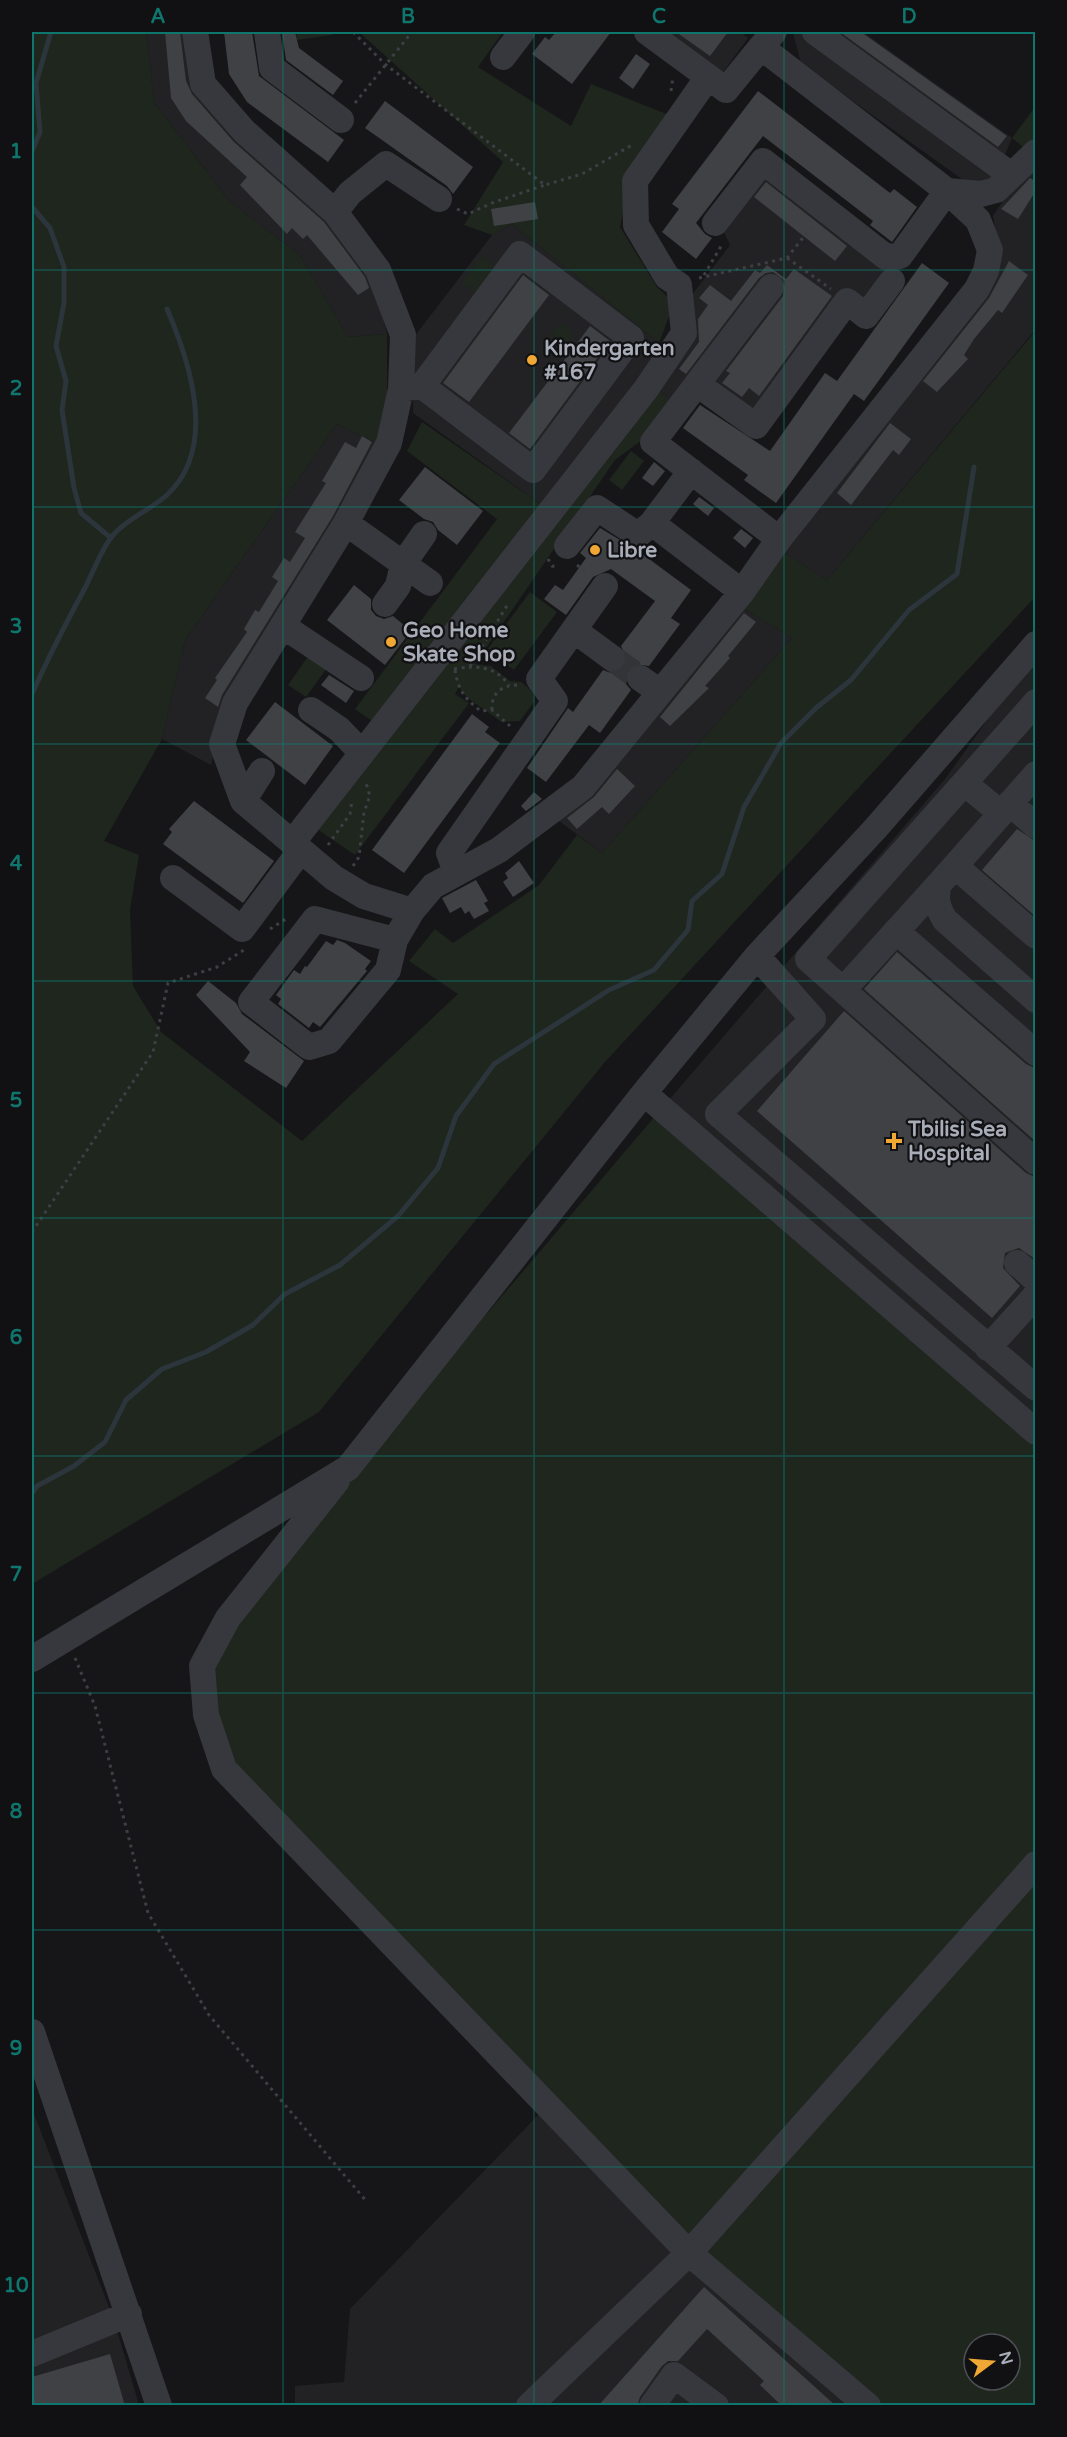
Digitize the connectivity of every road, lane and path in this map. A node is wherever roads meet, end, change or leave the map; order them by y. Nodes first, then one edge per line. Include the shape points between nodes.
1 (195, 32) edge
2 (267, 32) edge
3 (340, 32) edge
4 (345, 32) edge
5 (353, 32) edge
6 (412, 32) edge
7 (522, 32) edge
8 (647, 32) edge
9 (815, 32) edge
10 (767, 39) edge
11 (676, 53) junction
12 (503, 57) dead end
13 (386, 65) junction
14 (708, 77) junction
15 (670, 97) dead end
16 (341, 120) joint
17 (638, 137) dead end
18 (1035, 152) edge
19 (1011, 175) junction
20 (544, 185) junction
21 (948, 191) junction
22 (439, 200) joint
23 (826, 210) junction
24 (335, 212) junction
25 (715, 223) joint
26 (787, 258) junction
27 (704, 276) junction
28 (892, 281) dead end
29 (679, 285) junction
30 (771, 287) dead end
31 (847, 301) junction
32 (697, 384) junction
33 (411, 388) junction
34 (580, 406) junction
35 (614, 429) junction
36 (691, 471) junction
37 (562, 496) junction
38 (588, 518) junction
39 (346, 523) junction
40 (652, 523) junction
41 (424, 534) dead end
42 (779, 539) junction
43 (559, 552) joint
44 (403, 564) junction
45 (430, 583) dead end
46 (605, 586) joint
47 (742, 592) junction
48 (385, 604) dead end
49 (283, 626) junction
50 (458, 630) junction
51 (574, 630) junction
52 (1035, 644) edge
53 (612, 658) tunnel mouth
54 (455, 669) junction
55 (447, 672) dead end
56 (361, 678) dead end
57 (539, 679) junction
58 (509, 685) junction
59 (1035, 702) edge
60 (311, 710) dead end
61 (492, 710) junction
62 (526, 741) junction
63 (362, 753) junction
64 (262, 771) dead end
65 (1035, 774) edge
66 (360, 778) dead end
67 (964, 783) junction
68 (352, 799) dead end
69 (243, 801) junction
70 (1006, 808) junction
71 (1035, 826) edge
72 (303, 852) junction
73 (456, 872) junction
74 (947, 875) junction
75 (173, 878) dead end
76 (342, 883) junction
77 (412, 911) junction
78 (315, 919) junction
79 (268, 931) dead end
80 (896, 931) junction
81 (1035, 936) edge
82 (395, 940) junction
83 (252, 944) dead end
84 (757, 956) junction
85 (843, 990) junction
86 (1035, 1000) edge
87 (1035, 1053) edge
88 (644, 1093) junction
89 (1035, 1162) edge
90 (32, 1232) edge
91 (1035, 1295) edge
92 (988, 1348) junction
93 (1035, 1389) edge
94 (1035, 1432) edge
95 (348, 1468) junction
96 (66, 1637) junction
97 (32, 1659) edge
98 (1035, 1864) edge
99 (32, 2032) edge
100 (367, 2202) dead end
101 (688, 2253) junction
102 (129, 2314) junction
103 (32, 2354) edge
104 (159, 2406) edge
105 (529, 2406) edge
106 (652, 2406) edge
107 (716, 2406) edge
108 (868, 2406) edge

1 - 24 street via 203,84 244,131
2 - 16 street via 272,68
3 - 4 path
5 - 13 path
6 - 13 path
7 - 12 street
8 - 11 street
9 - 19 street
10 - 14 street via 726,90
10 - 21 street
11 - 14 street
11 - 15 path
13 - 16 path
13 - 20 path
14 - 29 street via 635,181 636,225 667,277
17 - 20 path via 631,146 582,174
18 - 19 street
19 - 21 street via 996,190 981,194
20 - 22 path via 468,214
21 - 23 street via 900,256 894,258
21 - 42 street via 978,220 990,250 986,271 977,289
22 - 24 street via 386,164 350,193
23 - 25 street via 762,161
23 - 26 path
24 - 33 street via 378,270 403,336
25 - 27 path via 724,245
26 - 27 path
26 - 31 path
27 - 29 path
28 - 31 street via 866,316
29 - 35 street via 684,333
30 - 32 street
31 - 32 street via 756,426
32 - 36 street via 653,442
33 - 34 street via 533,470
33 - 34 street via 520,254 631,338
33 - 39 street via 389,443
34 - 35 street
35 - 37 street
36 - 40 street
36 - 42 street
37 - 38 street
37 - 50 street
38 - 40 street via 600,508 638,536
38 - 43 street
39 - 44 street
39 - 49 street
40 - 47 street
41 - 44 street
42 - 47 street
43 - 46 path
44 - 45 street
44 - 48 street via 398,586
46 - 51 street
47 - 73 street via 650,685 583,787 500,850
49 - 56 street
49 - 69 street via 235,703 222,744
50 - 54 path
50 - 63 street
51 - 53 street
51 - 57 street
52 - 84 street via 883,820
54 - 55 path
54 - 58 path via 488,668
54 - 61 path via 457,686 466,700 481,711
57 - 58 path via 531,680 524,689
57 - 62 street via 555,700
58 - 61 path via 496,693 491,701
59 - 67 street
60 - 63 street via 339,729
61 - 62 path
62 - 73 street via 449,853
63 - 72 street
64 - 69 street
65 - 70 street
66 - 76 path via 369,785 370,796 364,812 359,857
67 - 70 street
67 - 85 street via 808,959
68 - 72 path via 350,814
69 - 72 street
70 - 71 street
70 - 74 street
72 - 75 street via 242,929
72 - 76 street
73 - 77 street via 433,886
74 - 80 street
74 - 81 street
74 - 86 street via 936,894 945,920
76 - 77 street via 364,896
77 - 82 street
78 - 79 path via 287,917
78 - 82 street
78 - 82 street via 251,1002 309,1047 329,1041 388,970
80 - 85 street
80 - 87 street
83 - 90 path via 217,967 168,983 153,1052
84 - 88 street
84 - 92 street via 813,1019 718,1114
85 - 89 street
88 - 94 street
88 - 95 street
91 - 92 street
92 - 93 street
95 - 96 street
95 - 101 street via 228,1618 202,1666 206,1715 224,1769
96 - 97 street
96 - 100 path via 95,1706 148,1913 209,2015
98 - 101 street
99 - 102 street
101 - 105 street
101 - 108 street
102 - 103 street
102 - 104 street
106 - 107 street via 674,2375

